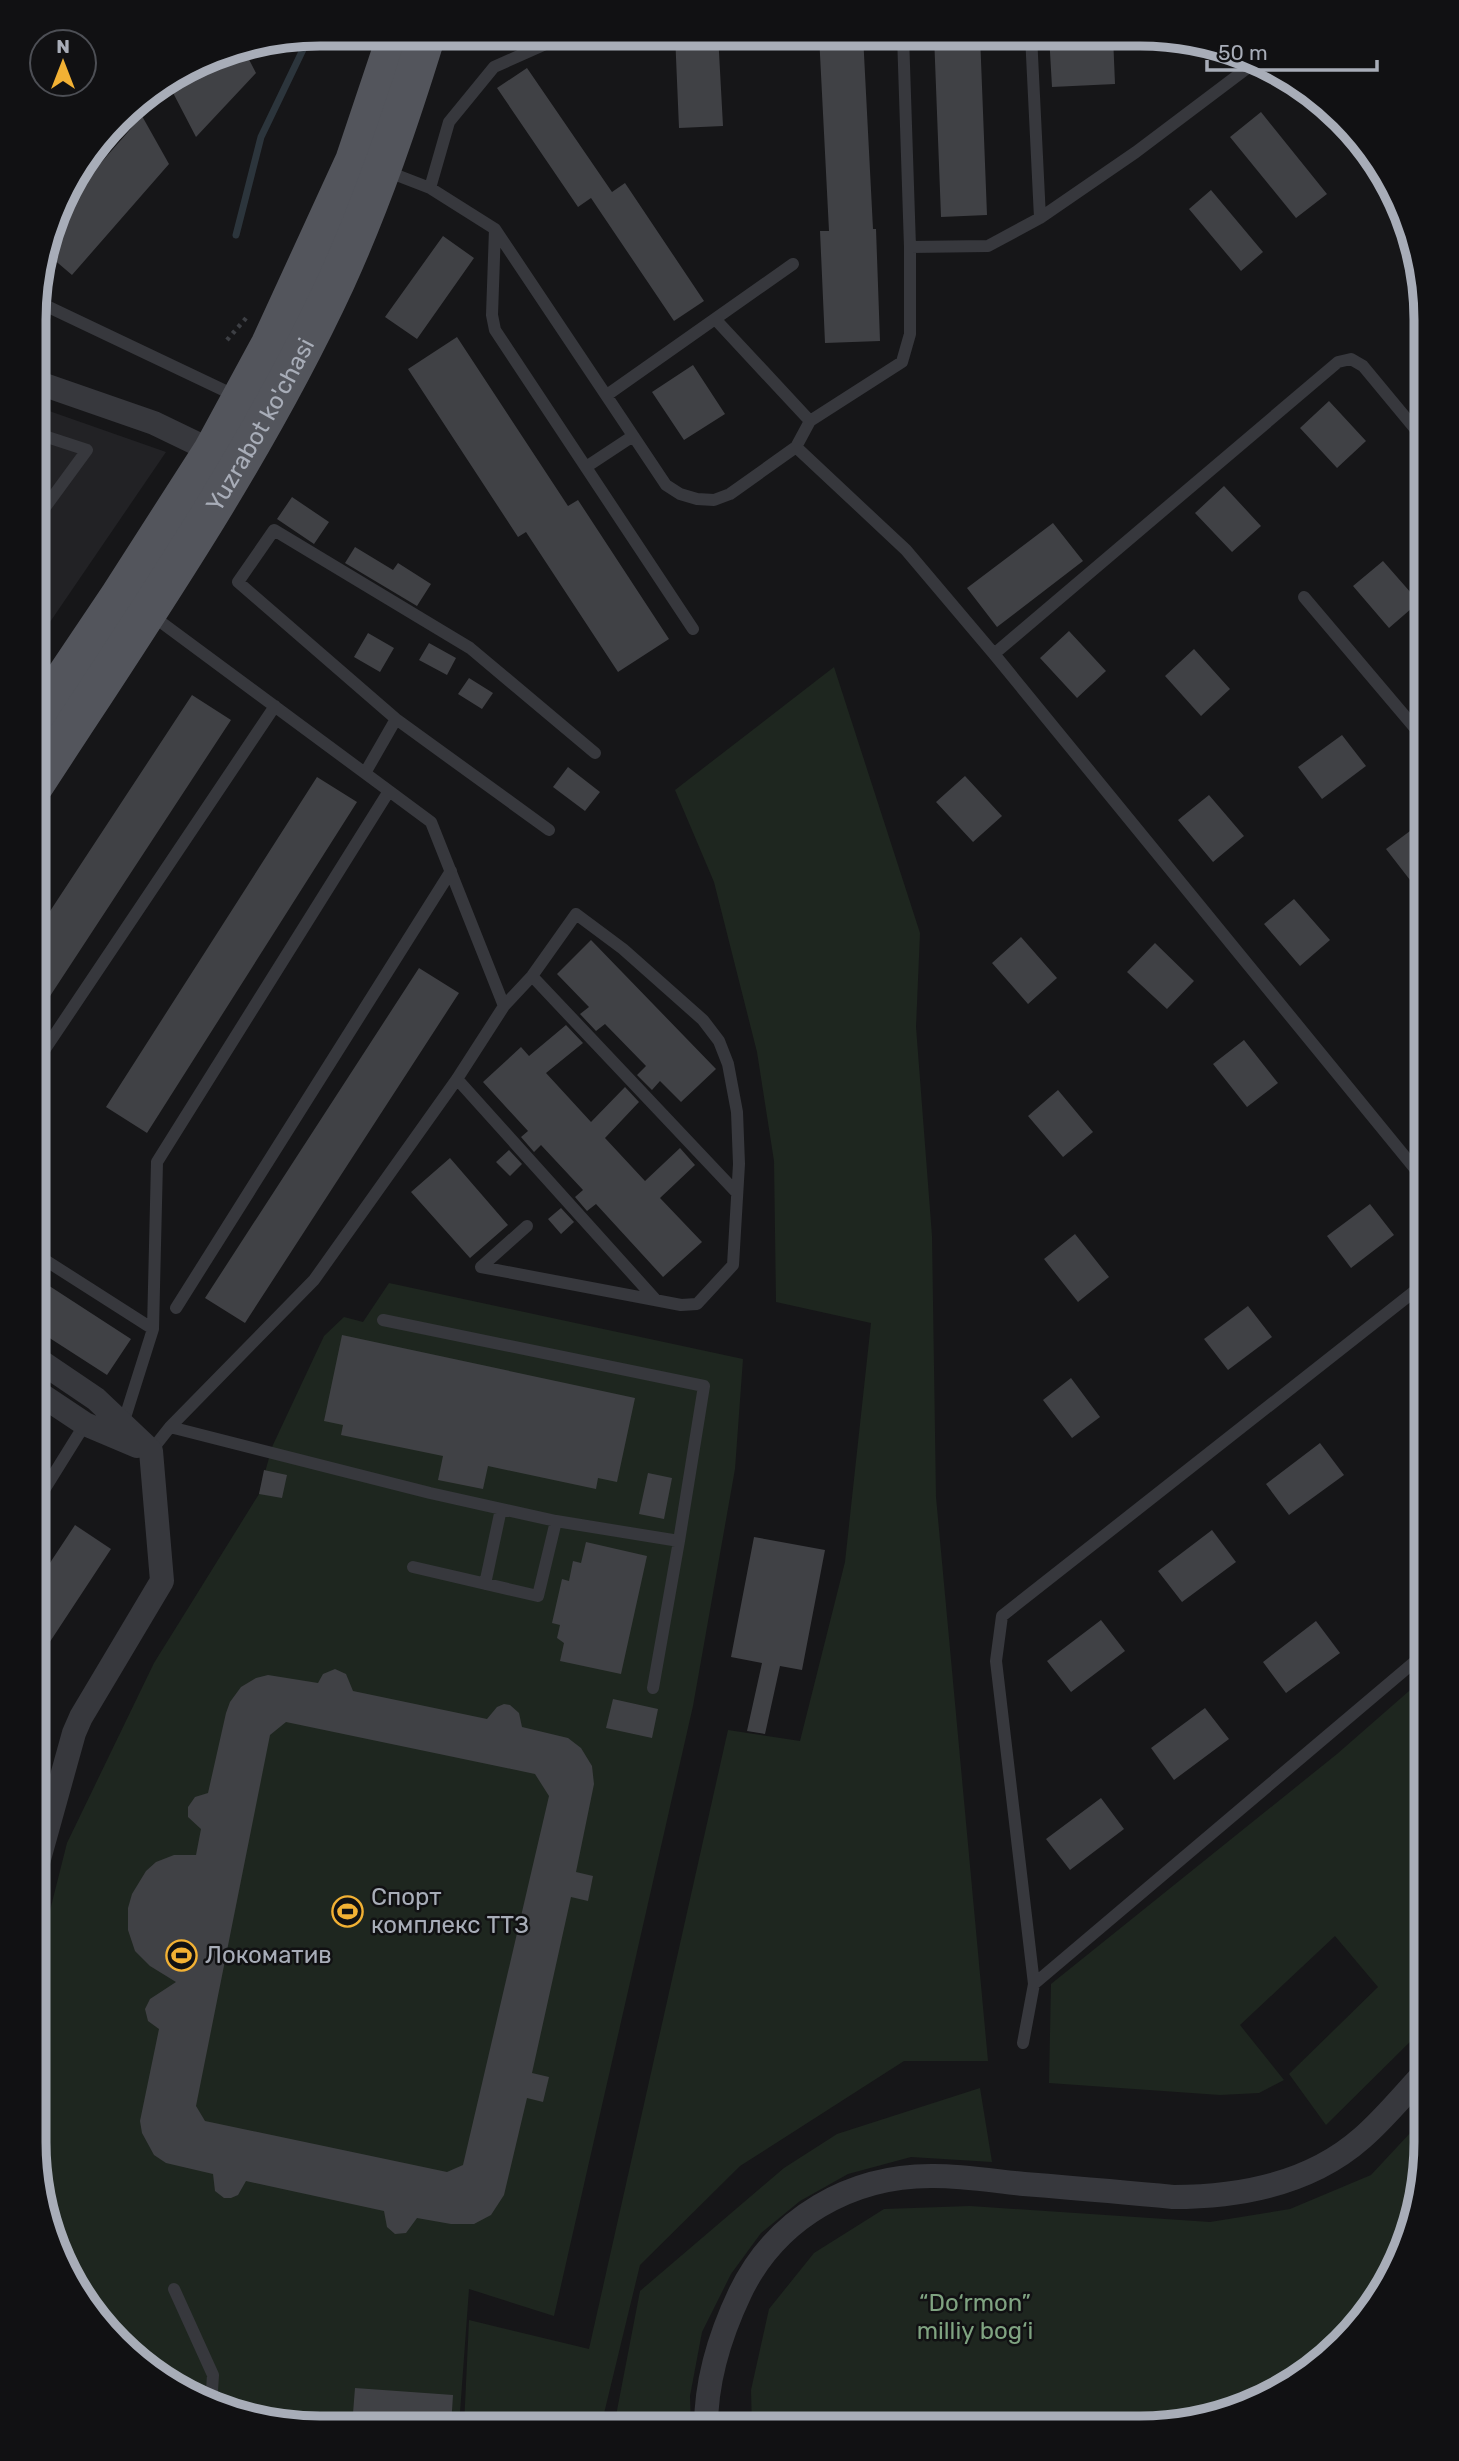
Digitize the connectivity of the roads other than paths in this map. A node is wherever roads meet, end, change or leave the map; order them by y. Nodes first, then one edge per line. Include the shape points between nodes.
1 (394, 46) edge
2 (422, 46) edge
3 (541, 46) edge
4 (903, 46) edge
5 (1032, 46) edge
6 (1248, 68) edge
7 (368, 165) junction
8 (430, 188) junction
9 (1040, 218) junction
10 (495, 229) junction
11 (910, 247) junction
12 (793, 264) dead end
13 (46, 306) edge
14 (716, 320) junction
15 (46, 385) edge
16 (607, 395) junction
17 (241, 398) junction
18 (810, 421) junction
19 (1414, 428) edge
20 (46, 436) edge
21 (634, 436) junction
22 (796, 447) junction
23 (212, 452) junction
24 (586, 467) junction
25 (46, 507) edge
26 (1304, 597) dead end
27 (147, 612) junction
28 (693, 629) dead end
29 (994, 654) junction
30 (46, 699) edge
31 (275, 706) junction
32 (396, 719) junction
33 (1414, 727) edge
34 (595, 753) dead end
35 (46, 768) edge
36 (365, 773) junction
37 (389, 791) junction
38 (549, 830) dead end
39 (451, 872) junction
40 (532, 976) junction
41 (504, 1006) junction
42 (46, 1048) edge
43 (457, 1079) junction
44 (1414, 1168) edge
45 (737, 1193) junction
46 (527, 1226) dead end
47 (46, 1261) edge
48 (1414, 1292) edge
49 (655, 1299) junction
50 (176, 1308) dead end
51 (383, 1320) dead end
52 (153, 1329) junction
53 (46, 1365) edge
54 (46, 1398) edge
55 (85, 1424) junction
56 (170, 1427) junction
57 (121, 1431) junction
58 (151, 1451) junction
59 (46, 1487) edge
60 (501, 1509) junction
61 (556, 1521) junction
62 (679, 1541) junction
63 (413, 1567) dead end
64 (485, 1584) junction
65 (1414, 1662) edge
66 (653, 1688) dead end
67 (46, 1834) edge
68 (1034, 1984) junction
69 (1023, 2043) dead end
70 (1414, 2084) edge
71 (174, 2289) dead end
72 (211, 2394) edge
73 (707, 2416) edge

1 - 7 main road, Yuzrabot ko'chasi
2 - 7 main road, Yuzrabot ko'chasi
3 - 8 lane via 494,67 449,122
4 - 11 lane
5 - 9 lane
6 - 9 lane via 1143,148
7 - 8 lane
7 - 17 main road, Yuzrabot ko'chasi
7 - 27 main road, Yuzrabot ko'chasi via 319,317 237,467
8 - 10 lane
9 - 11 lane via 988,246
10 - 16 lane
10 - 24 lane via 495,330
11 - 18 lane via 910,334 902,362
12 - 14 lane
13 - 17 lane
14 - 16 lane
14 - 18 lane
15 - 23 street via 154,423
16 - 21 lane
17 - 23 main road, Yuzrabot ko'chasi
18 - 22 lane
19 - 29 lane via 1363,366 1351,359 1338,362
20 - 25 lane via 87,450
21 - 22 lane via 666,485 680,494 706,500 730,494
21 - 24 lane
22 - 29 lane via 906,550
23 - 30 main road, Yuzrabot ko'chasi
24 - 28 lane
26 - 33 lane
27 - 31 lane
27 - 35 main road, Yuzrabot ko'chasi
29 - 44 lane
31 - 36 lane
31 - 42 lane
32 - 34 lane via 238,582 274,530 470,648
32 - 36 lane
32 - 38 lane
36 - 37 lane
37 - 39 lane via 431,822
37 - 52 lane via 157,1162
39 - 41 lane
39 - 50 lane
40 - 41 lane
40 - 45 lane
40 - 45 lane via 576,914 624,949 703,1020 719,1041 728,1064 737,1112
41 - 43 lane
43 - 49 lane
43 - 56 lane via 314,1280
45 - 49 lane via 733,1265 697,1304
46 - 49 lane via 481,1267
47 - 52 lane
48 - 68 lane via 1002,1616 996,1661
51 - 62 lane via 704,1386
52 - 57 lane
53 - 57 street via 96,1399
54 - 55 street
55 - 57 street
55 - 59 lane
56 - 58 lane
56 - 60 lane
57 - 58 street
58 - 67 street via 162,1581 81,1717
60 - 61 lane
60 - 64 lane
61 - 62 lane
61 - 64 lane via 538,1596
62 - 66 lane
63 - 64 lane
65 - 68 lane
68 - 69 lane
70 - 73 street via 1348,2150 1312,2171 1253,2190 1173,2197 934,2176 891,2179 829,2201 773,2241 745,2282 719,2346
71 - 72 lane via 212,2375

